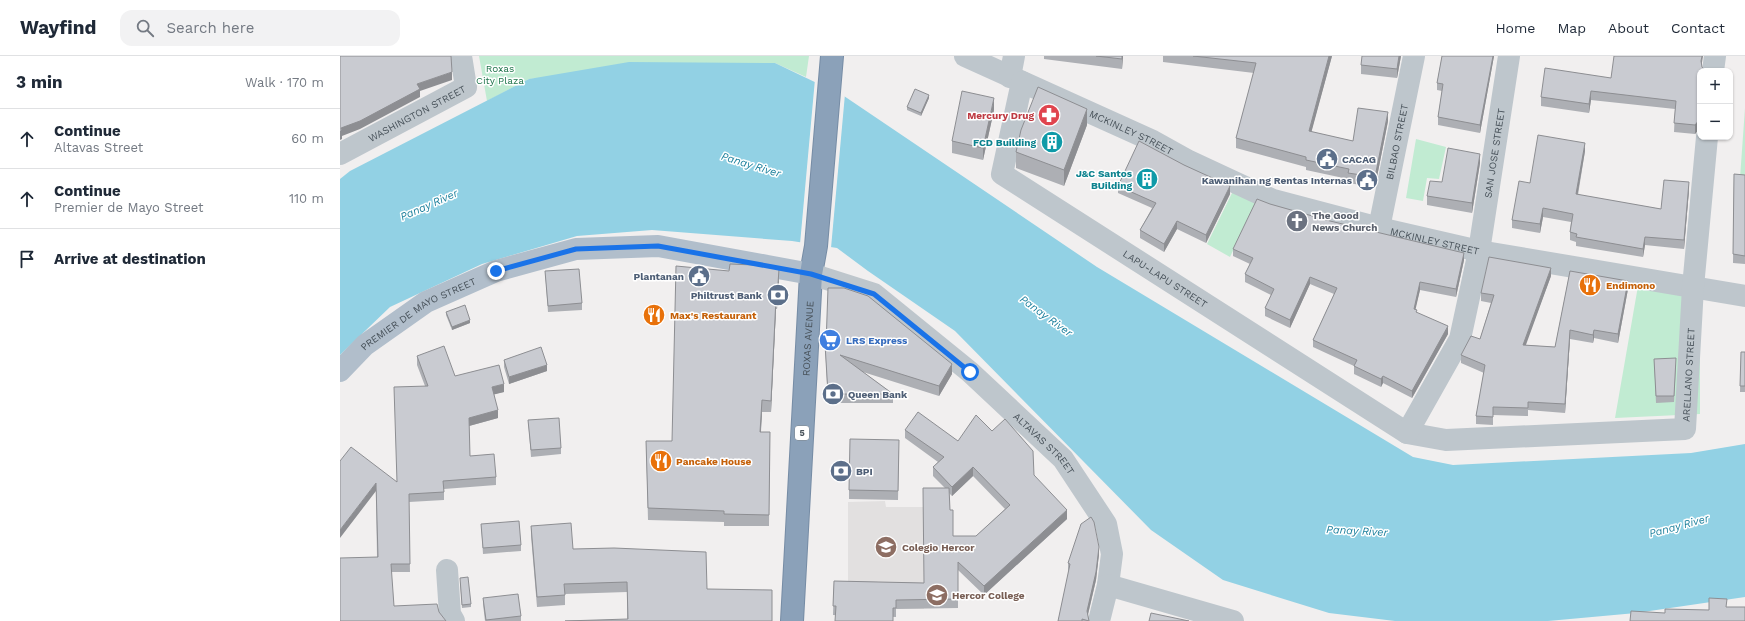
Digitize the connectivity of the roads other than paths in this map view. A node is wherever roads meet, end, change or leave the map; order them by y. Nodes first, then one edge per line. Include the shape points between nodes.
1 (461, 56) edge
2 (832, 56) edge
3 (965, 56) edge
4 (1014, 56) edge
5 (1414, 56) edge
6 (1509, 56) edge
7 (1715, 56) edge
8 (1713, 68) edge
9 (1016, 80) junction
10 (1707, 140) edge
11 (340, 154) edge
12 (1379, 228) junction
13 (1479, 251) junction
14 (811, 274) junction
15 (1693, 287) junction
16 (1745, 296) edge
17 (340, 371) edge
18 (1406, 433) junction
19 (447, 570) dead end
20 (1108, 585) junction
21 (454, 621) edge
22 (792, 621) edge
23 (1099, 621) edge
24 (1233, 621) edge

1 - 11 street, WASHINGTON STREET via 466,87
2 - 14 highway, ROXAS AVENUE / 5 via 816,246
3 - 9 street, MCKINLEY STREET
4 - 9 street
5 - 12 street, BILBAO STREET
6 - 13 street, SAN JOSE STREET
7 - 8 street
9 - 12 street, MCKINLEY STREET via 1153,141 1189,161 1273,200
9 - 18 street, LAPU-LAPU STREET via 1002,174
10 - 15 street, ARELLANO STREET
12 - 13 street, MCKINLEY STREET
13 - 15 street, MCKINLEY STREET
13 - 18 street, SAN JOSE STREET via 1460,339
14 - 17 main road, PREMIER DE MAYO STREET via 658,246 576,249 496,271 426,302 365,345
14 - 20 street, ALTAVAS STREET via 874,294 970,372 1063,459 1106,524 1112,554
14 - 22 highway, ROXAS AVENUE / 5
15 - 16 street, MCKINLEY STREET
15 - 18 street, ARELLANO STREET via 1685,429 1446,440
19 - 21 street via 450,614
20 - 23 street, ALTAVAS STREET
20 - 24 street

